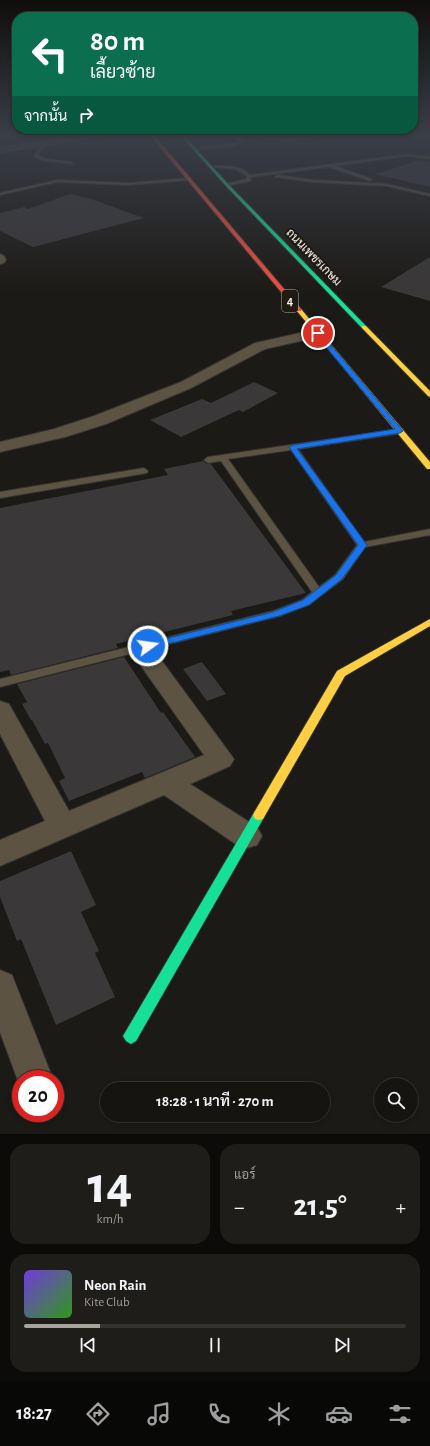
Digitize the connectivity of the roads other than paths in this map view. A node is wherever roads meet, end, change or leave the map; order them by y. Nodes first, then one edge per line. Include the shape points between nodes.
1 (31, 187) edge
2 (195, 187) edge
3 (229, 187) edge
4 (395, 187) edge
5 (0, 194) edge
6 (430, 195) edge
7 (318, 333) junction
8 (430, 395) edge
9 (400, 431) junction
10 (0, 447) edge
11 (293, 447) junction
12 (223, 458) junction
13 (208, 460) dead end
14 (430, 467) edge
15 (144, 471) dead end
16 (0, 495) edge
17 (430, 532) edge
18 (362, 545) junction
19 (318, 593) junction
20 (430, 622) edge
21 (151, 663) dead end
22 (0, 683) edge
23 (0, 710) edge
24 (166, 782) junction
25 (62, 826) junction
26 (247, 836) junction
27 (0, 852) edge
28 (0, 986) edge
29 (130, 1036) dead end
30 (32, 1070) edge

1 - 5 lane
2 - 7 main road, 4
3 - 8 main road, ถนนเพชรเกษม
4 - 6 lane
7 - 9 main road, 4
7 - 10 street via 260,346 186,385 100,420
9 - 11 lane
9 - 14 main road, 4
11 - 12 lane
11 - 18 lane
12 - 13 lane
12 - 19 lane
15 - 16 lane
17 - 18 lane
18 - 19 lane via 339,577
19 - 22 lane via 306,602 276,614
20 - 26 main road via 341,674
21 - 24 street via 221,759
23 - 25 street
24 - 25 street
24 - 26 street
25 - 27 street
26 - 29 main road
28 - 30 street

